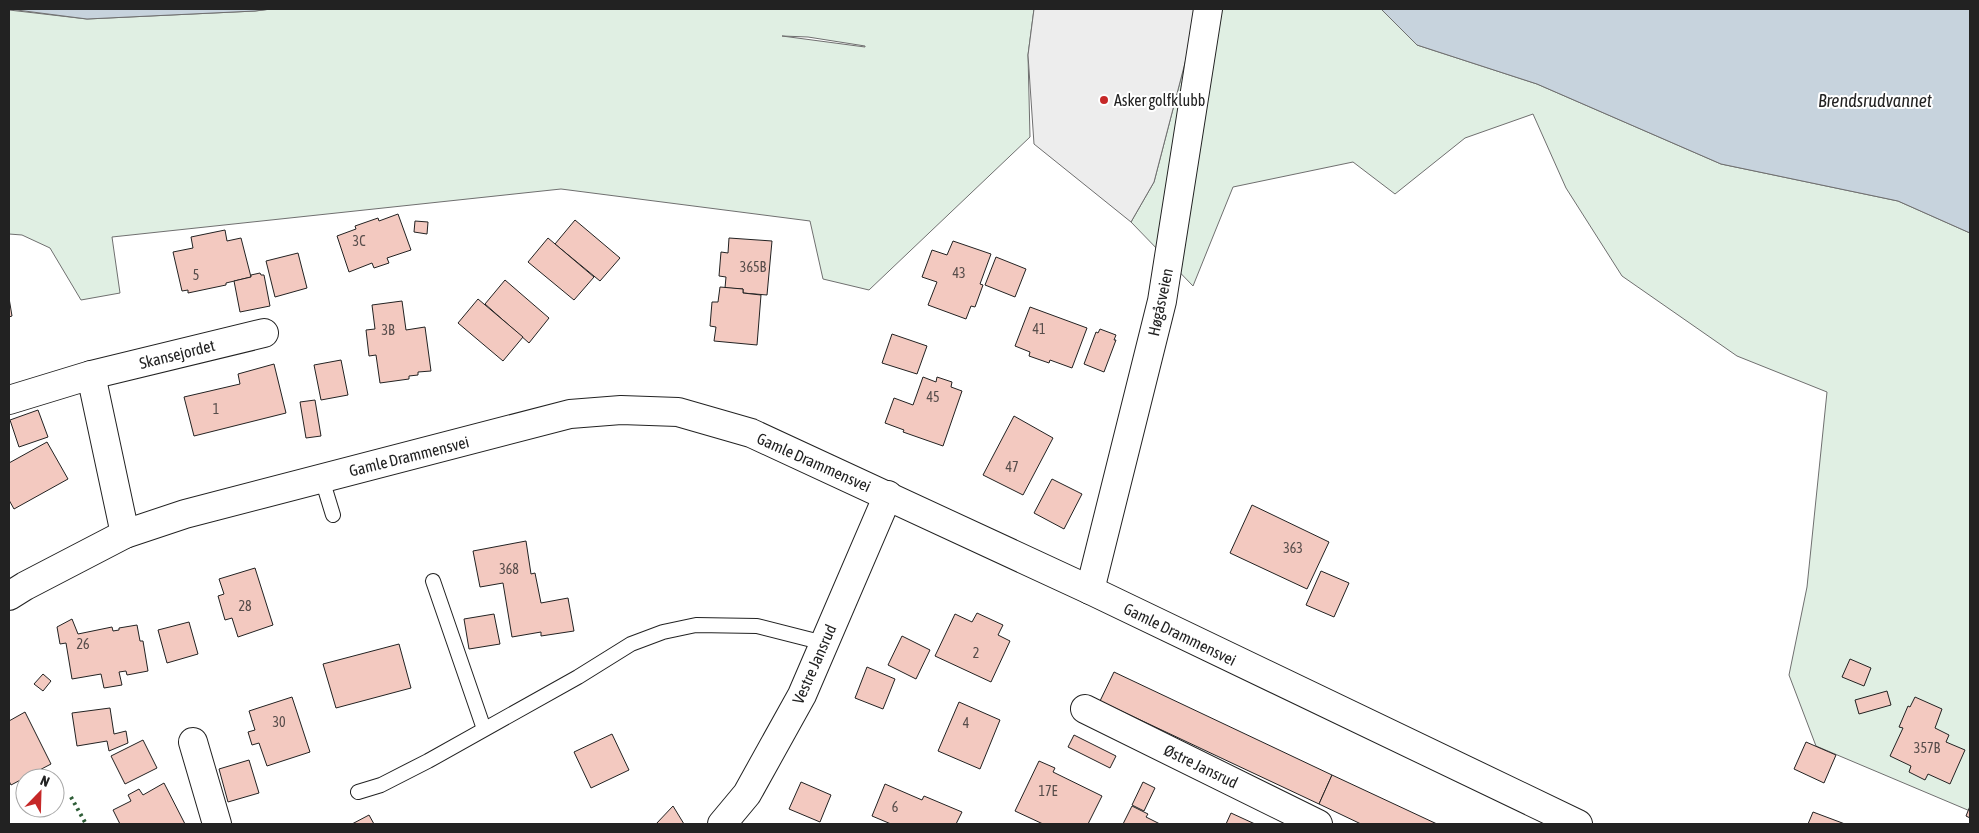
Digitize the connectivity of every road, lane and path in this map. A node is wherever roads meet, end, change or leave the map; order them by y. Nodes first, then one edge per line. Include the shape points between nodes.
1 (1208, 9) edge
2 (264, 333) dead end
3 (91, 375) junction
4 (9, 400) edge
5 (322, 479) junction
6 (888, 495) junction
7 (333, 515) dead end
8 (124, 534) junction
9 (432, 581) dead end
10 (1090, 590) junction
11 (9, 596) edge
12 (824, 643) junction
13 (1085, 709) dead end
14 (484, 729) junction
15 (193, 742) dead end
16 (358, 792) dead end
17 (217, 824) edge
18 (722, 824) edge
19 (1317, 824) edge
20 (1578, 824) edge

1 - 10 street, Høgåsveien via 1162,301
2 - 3 street, Skansejordet
3 - 4 street, Skansejordet
3 - 8 street
5 - 6 street, Gamle Drammensvei via 570,414 630,410 678,412 751,433
5 - 7 lane
5 - 8 street, Gamle Drammensvei via 185,514
6 - 10 street, Gamle Drammensvei
6 - 12 street, Vestre Jansrud
8 - 11 street, Gamle Drammensvei
9 - 14 lane
10 - 20 street, Gamle Drammensvei
12 - 14 lane via 758,626 696,625 663,632 631,644
12 - 18 street, Vestre Jansrud via 802,695 747,794
13 - 19 street, Østre Jansrud
14 - 16 lane via 381,785
15 - 17 street

